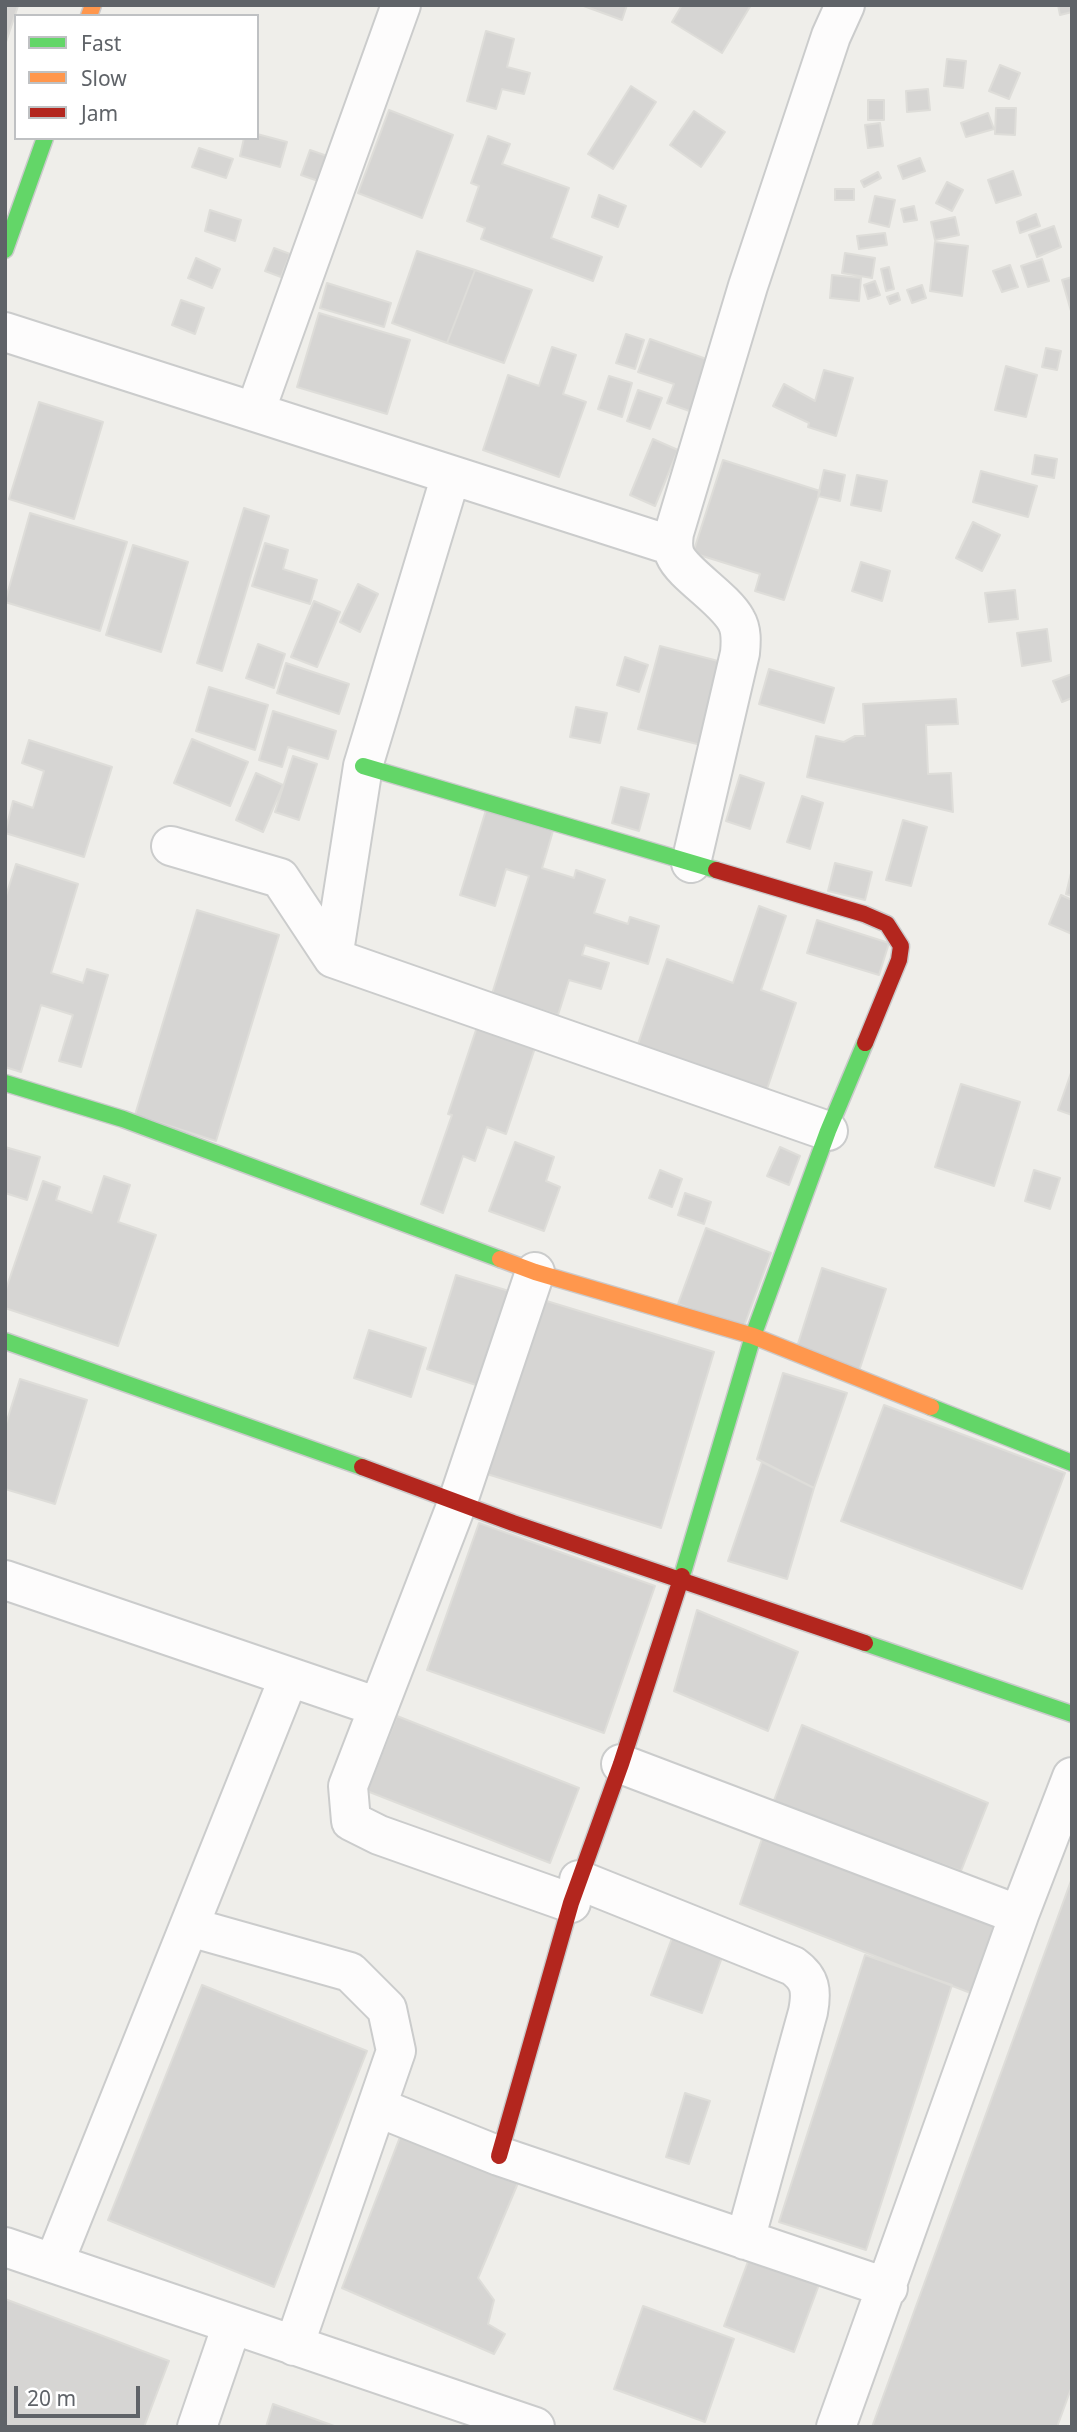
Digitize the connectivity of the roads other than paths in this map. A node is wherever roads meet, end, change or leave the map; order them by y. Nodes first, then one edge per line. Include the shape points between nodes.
1 (401, 5) edge
2 (845, 5) edge
3 (44, 140) edge
4 (5, 250) edge
5 (5, 332) edge
6 (255, 412) junction
7 (451, 475) junction
8 (673, 545) junction
9 (363, 766) junction
10 (171, 846) dead end
11 (691, 863) junction
12 (333, 958) junction
13 (5, 1083) edge
14 (828, 1131) junction
15 (535, 1272) junction
16 (752, 1336) junction
17 (5, 1341) edge
18 (1072, 1463) edge
19 (458, 1501) junction
20 (5, 1580) edge
21 (681, 1581) junction
22 (289, 1677) junction
23 (378, 1707) junction
24 (1072, 1714) edge
25 (621, 1763) junction
26 (1072, 1777) edge
27 (575, 1891) junction
28 (1019, 1914) junction
29 (190, 1927) junction
30 (377, 2107) junction
31 (499, 2156) junction
32 (745, 2240) junction
33 (5, 2247) edge
34 (54, 2263) junction
35 (888, 2288) junction
36 (232, 2325) junction
37 (294, 2346) junction
38 (197, 2427) edge
39 (535, 2427) edge
40 (836, 2427) edge

1 - 6 street
2 - 8 street via 748,286
3 - 4 street
5 - 6 street
6 - 7 street
7 - 8 street
7 - 9 street
8 - 11 street via 676,558 737,621 741,636
9 - 11 street
9 - 12 street
10 - 12 street via 280,878
11 - 14 street via 864,914 887,924 901,946
12 - 14 street
13 - 15 street via 122,1119
14 - 16 street
15 - 16 street
15 - 19 street
16 - 18 street
16 - 21 street
17 - 19 street
19 - 21 street
19 - 23 street
20 - 22 street
21 - 24 street
21 - 25 street
22 - 23 street
22 - 29 street
23 - 27 street via 348,1786 351,1821 379,1835
25 - 27 street
25 - 28 street
26 - 28 street
27 - 31 street
27 - 32 street via 793,1966 807,1980 811,1993 808,2012
28 - 35 street
29 - 30 street via 350,1972 387,2009 396,2051
29 - 34 street
30 - 31 street
30 - 37 street
31 - 32 street
32 - 35 street
33 - 34 street
34 - 36 street
35 - 40 street
36 - 37 street
36 - 38 street
37 - 39 street

